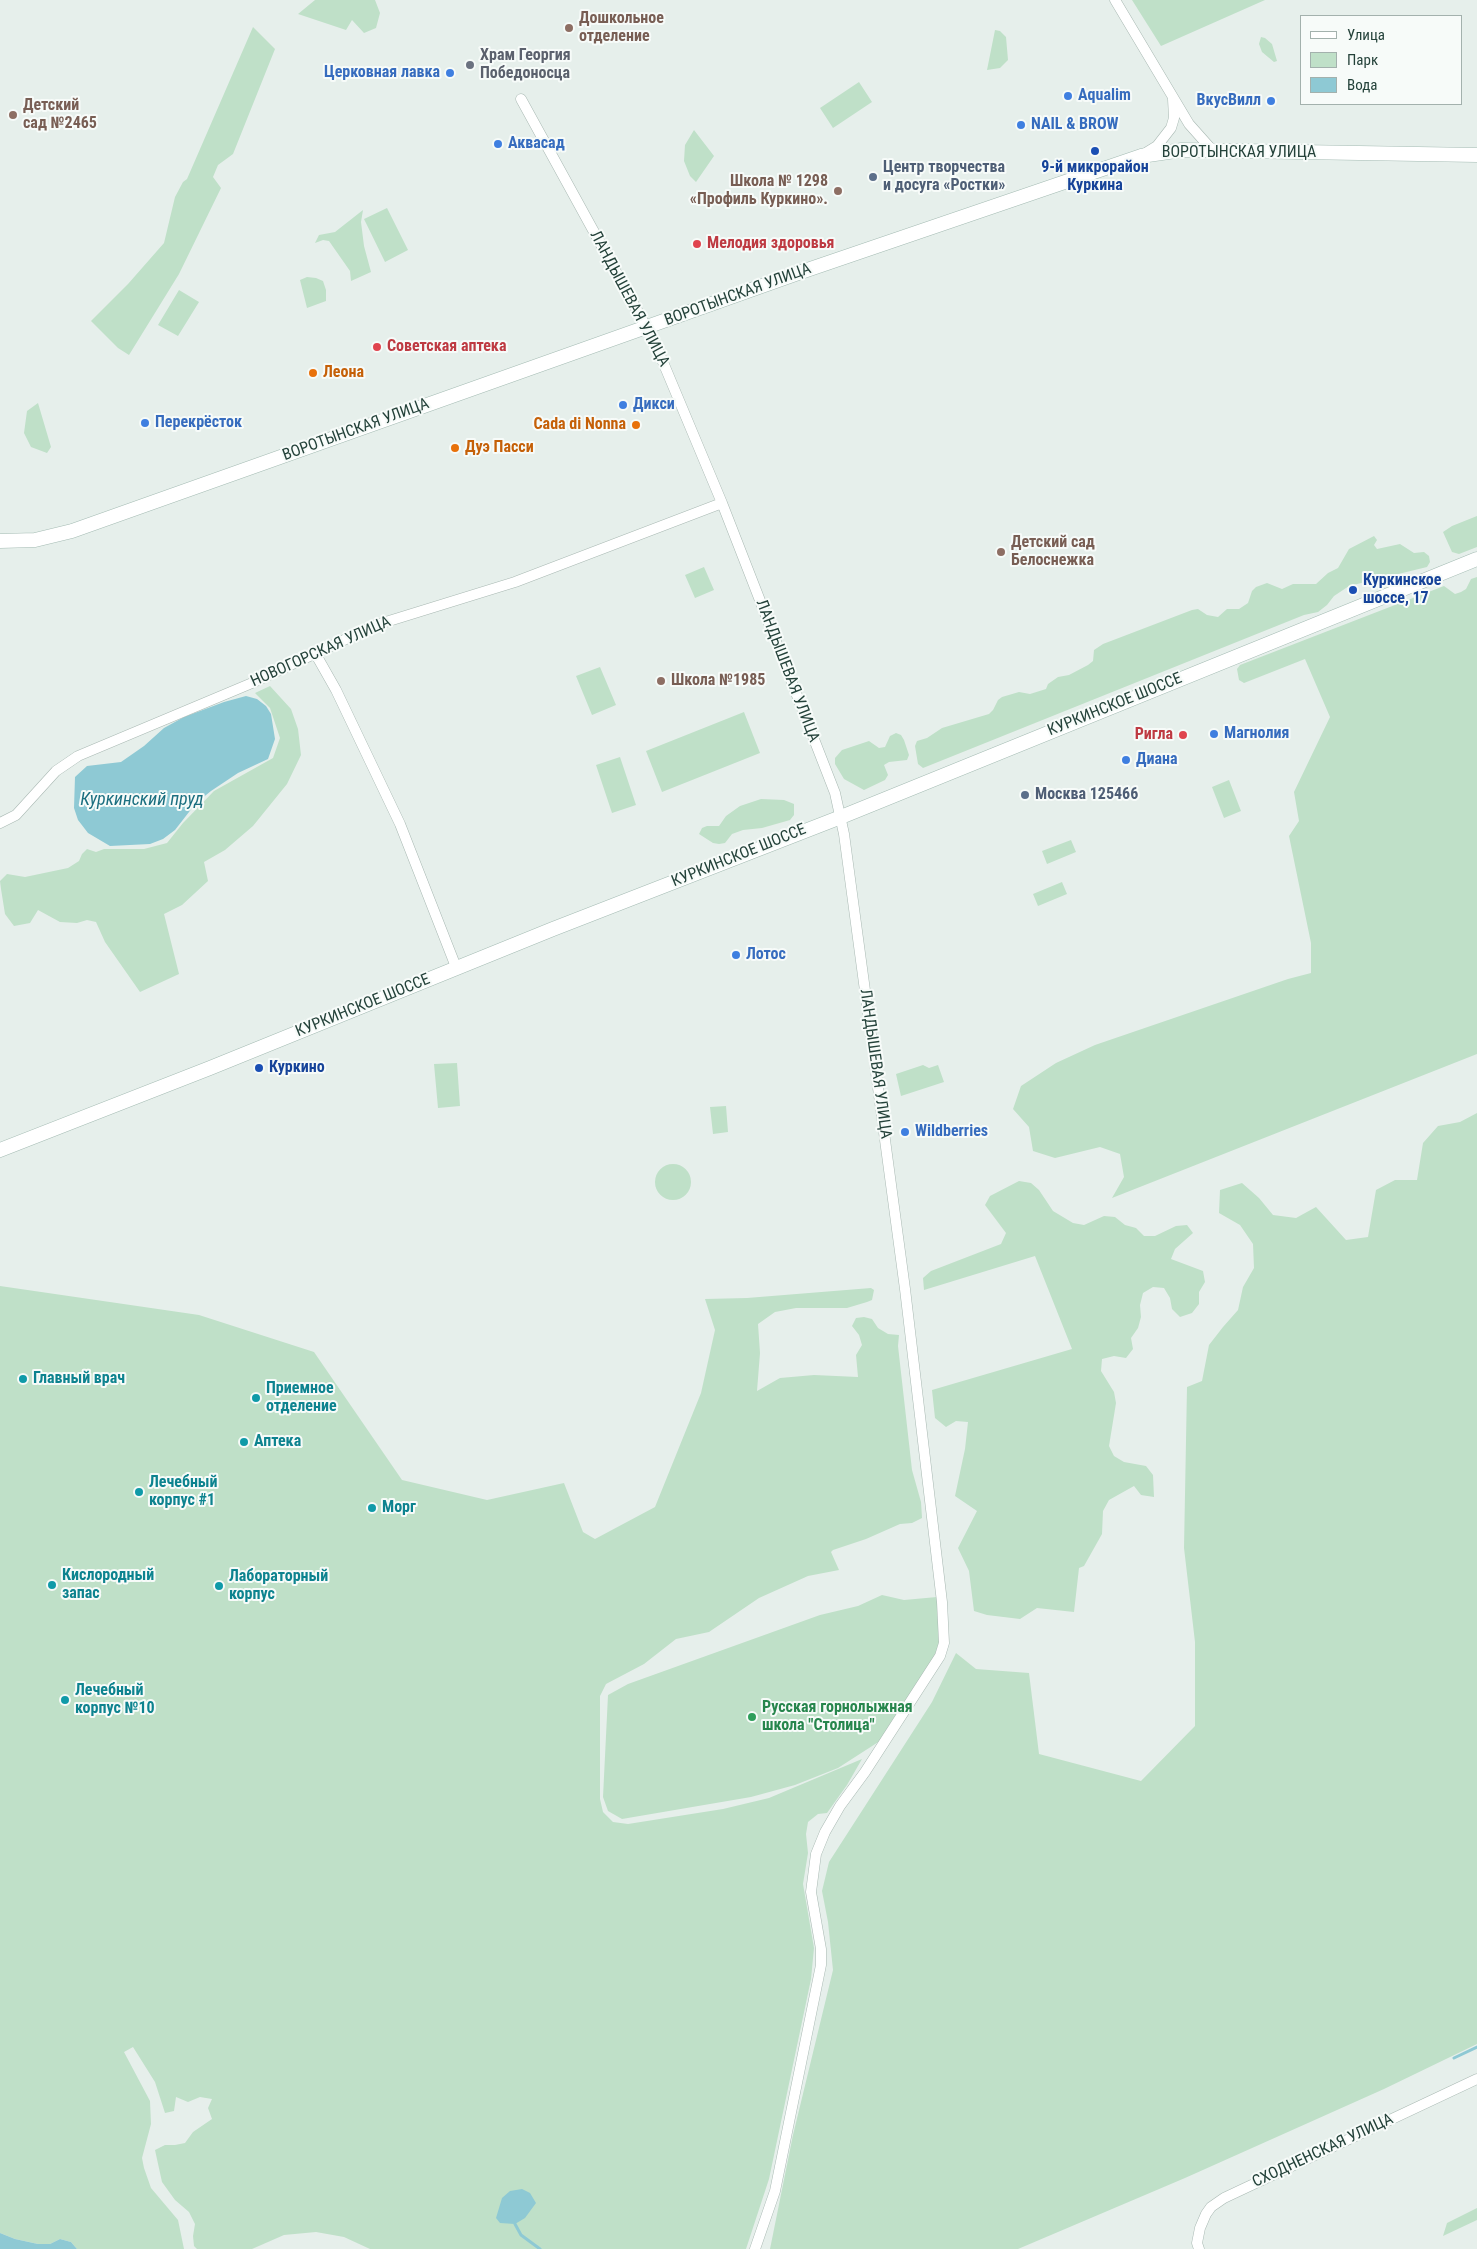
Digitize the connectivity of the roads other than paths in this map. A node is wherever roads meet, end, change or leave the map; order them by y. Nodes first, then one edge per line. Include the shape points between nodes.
1 (1115, 0) edge
2 (1173, 95) junction
3 (521, 100) dead end
4 (1213, 151) junction
5 (1477, 155) edge
6 (1141, 156) junction
7 (646, 328) junction
8 (722, 503) junction
9 (0, 541) edge
10 (1477, 559) edge
11 (315, 653) junction
12 (841, 817) junction
13 (0, 823) edge
14 (456, 968) junction
15 (0, 1150) edge
16 (1477, 2079) edge
17 (755, 2249) edge
18 (1199, 2249) edge

1 - 2 street
2 - 4 street via 1189,124
2 - 6 street via 1171,128 1157,146
3 - 7 street, ЛАНДЫШЕВАЯ УЛИЦА
4 - 5 main road, ВОРОТЫНСКАЯ УЛИЦА
4 - 6 main road, ВОРОТЫНСКАЯ УЛИЦА via 1182,150
6 - 7 main road, ВОРОТЫНСКАЯ УЛИЦА
7 - 8 street, ЛАНДЫШЕВАЯ УЛИЦА
7 - 9 main road, ВОРОТЫНСКАЯ УЛИЦА via 72,531 35,540
8 - 11 street, НОВОГОРСКАЯ УЛИЦА via 515,582 376,625
8 - 12 street, ЛАНДЫШЕВАЯ УЛИЦА via 835,793
10 - 12 main road, КУРКИНСКОЕ ШОССЕ
11 - 13 street, НОВОГОРСКАЯ УЛИЦА via 78,756 56,771 16,815
11 - 14 street via 400,824
12 - 14 main road, КУРКИНСКОЕ ШОССЕ
12 - 17 street, ЛАНДЫШЕВАЯ УЛИЦА via 905,1289 942,1602 944,1643 929,1675 840,1806 816,1854 811,1892 821,1965 775,2191
14 - 15 main road, КУРКИНСКОЕ ШОССЕ
16 - 18 street, СХОДНЕНСКАЯ УЛИЦА via 1224,2198 1206,2214 1200,2228

